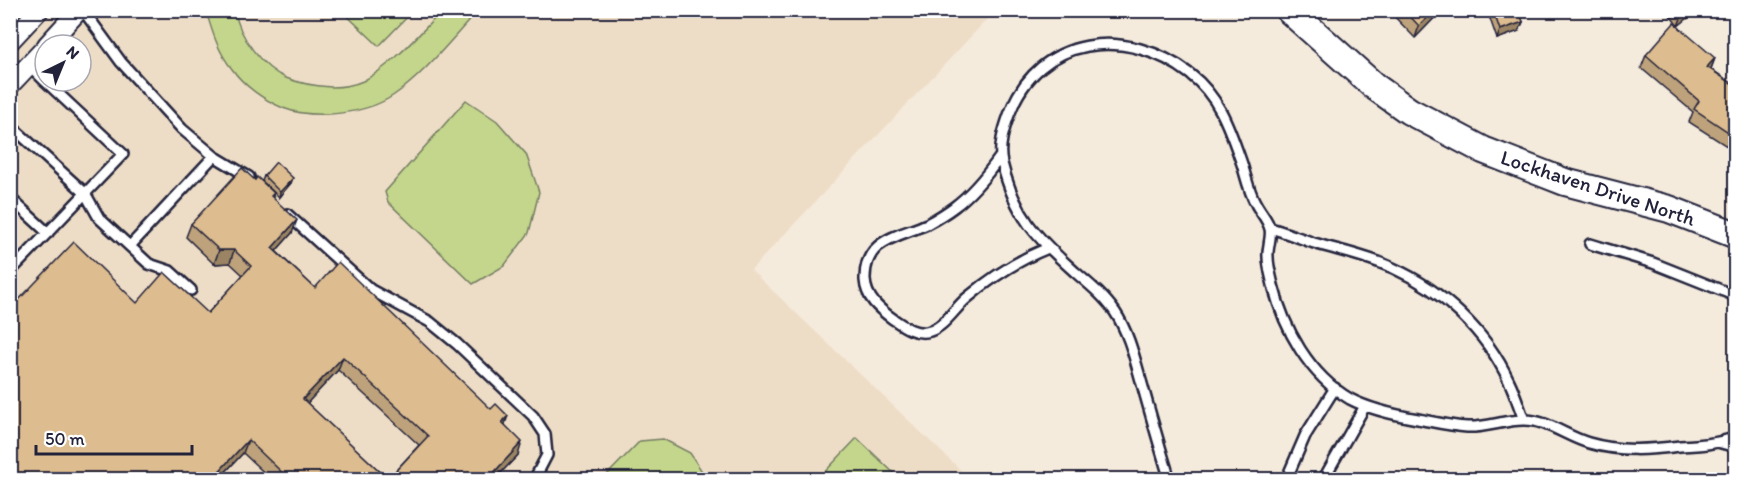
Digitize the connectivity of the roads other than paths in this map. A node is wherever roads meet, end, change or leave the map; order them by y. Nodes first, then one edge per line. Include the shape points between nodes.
1 (39, 10) edge
2 (81, 10) edge
3 (1289, 10) edge
4 (59, 33) edge
5 (10, 40) edge
6 (33, 61) edge
7 (29, 65) junction
8 (33, 69) edge
9 (10, 85) edge
10 (58, 93) edge
11 (10, 125) edge
12 (214, 156) junction
13 (1000, 157) junction
14 (254, 183) edge
15 (85, 194) junction
16 (10, 198) edge
17 (279, 206) edge
18 (1270, 228) junction
19 (48, 233) junction
20 (1736, 235) edge
21 (1590, 244) dead end
22 (130, 246) junction
23 (1048, 248) junction
24 (11, 272) edge
25 (191, 290) dead end
26 (1736, 296) edge
27 (1335, 388) junction
28 (1365, 406) junction
29 (1524, 420) junction
30 (1736, 437) edge
31 (1721, 442) junction
32 (1736, 447) edge
33 (534, 480) edge
34 (1170, 480) edge
35 (1286, 480) edge
36 (1323, 480) edge

1 - 5 street
2 - 4 street
2 - 12 lane via 162,109
3 - 20 street, Lockhaven Drive North via 1374,86 1409,111 1483,150 1547,176 1669,209
6 - 7 street
7 - 8 lane
7 - 9 street
10 - 15 lane via 123,154
11 - 15 lane
12 - 14 lane
12 - 22 lane
13 - 18 lane via 1003,131 1025,84 1063,52 1103,44 1155,54 1176,64 1210,93 1228,122 1254,202
13 - 23 lane via 1018,208
13 - 23 lane via 980,184 955,207 876,248 865,271 870,297 901,325 918,333 929,332 994,276
15 - 19 lane
15 - 22 lane via 99,218
16 - 19 lane
17 - 33 lane via 371,290 430,322 457,344 533,416 545,434 547,455
18 - 27 lane via 1268,257 1284,318 1305,356
18 - 29 lane via 1366,257 1424,285 1479,334 1501,365
19 - 24 lane
21 - 26 lane
22 - 25 lane via 149,264 170,270
23 - 34 lane via 1116,313 1135,362
27 - 28 lane
27 - 35 lane via 1305,436
28 - 29 lane via 1468,428
28 - 36 lane
29 - 31 lane via 1617,449
30 - 31 lane
31 - 32 lane

